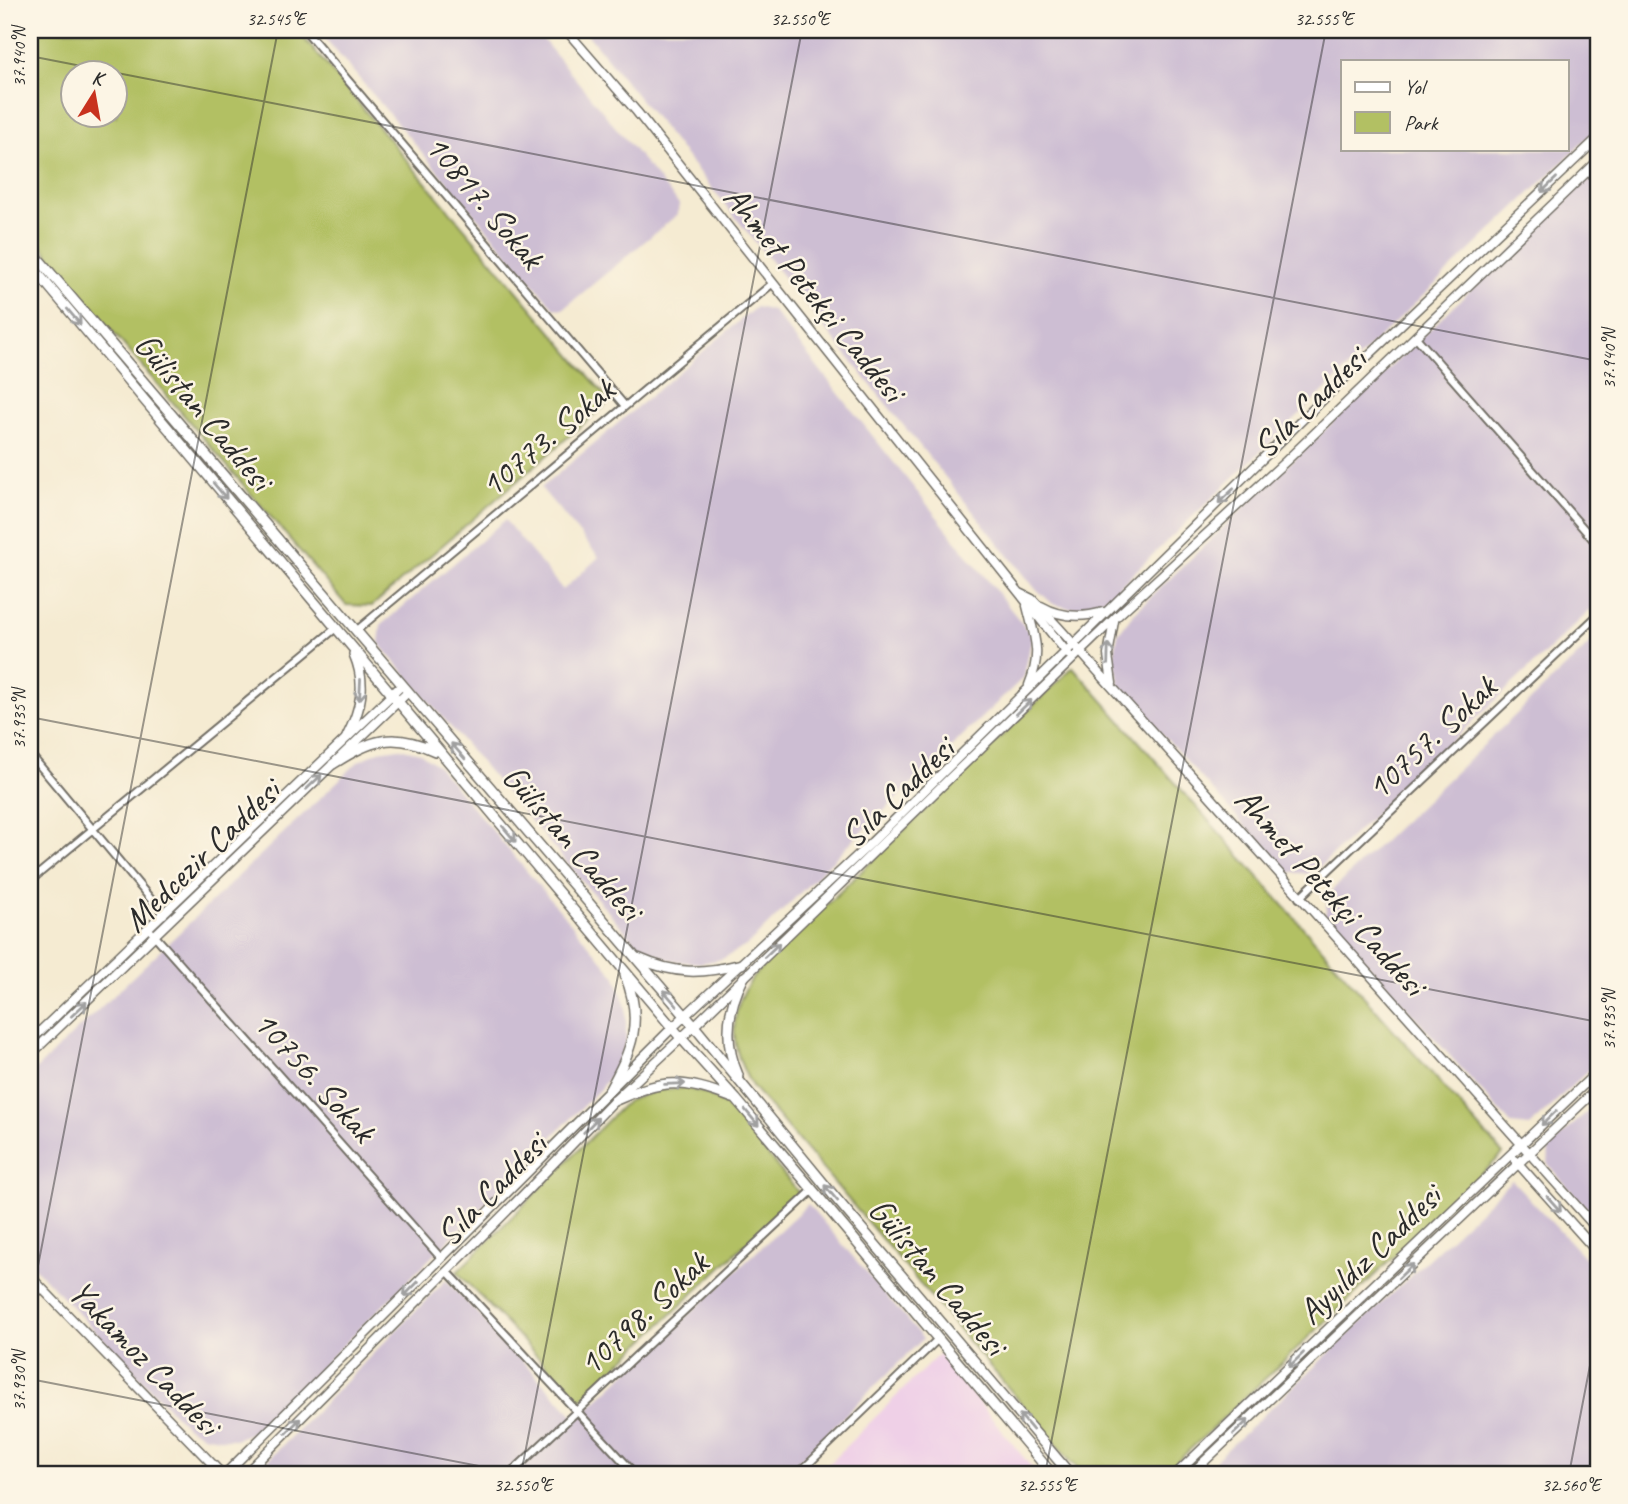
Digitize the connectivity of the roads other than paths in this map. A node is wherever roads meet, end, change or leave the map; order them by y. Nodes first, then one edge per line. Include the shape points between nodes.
1 (305, 30) edge
2 (566, 30) edge
3 (1598, 138) edge
4 (1598, 161) edge
5 (30, 249) edge
6 (30, 264) edge
7 (773, 284) junction
8 (1416, 337) junction
9 (625, 406) junction
10 (1598, 545) edge
11 (1029, 601) junction
12 (1106, 611) junction
13 (1598, 615) edge
14 (1115, 619) junction
15 (336, 628) junction
16 (356, 631) junction
17 (349, 643) junction
18 (1073, 644) junction
19 (1065, 651) junction
20 (1080, 652) junction
21 (1073, 660) junction
22 (405, 688) junction
23 (1027, 688) junction
24 (1114, 690) junction
25 (394, 698) junction
26 (346, 737) junction
27 (440, 753) junction
28 (30, 754) edge
29 (333, 764) junction
30 (92, 830) junction
31 (30, 881) edge
32 (1299, 898) junction
33 (163, 914) junction
34 (171, 920) junction
35 (148, 928) junction
36 (155, 936) junction
37 (634, 956) junction
38 (742, 964) junction
39 (621, 967) junction
40 (744, 977) junction
41 (686, 1016) junction
42 (694, 1026) junction
43 (673, 1027) junction
44 (681, 1038) junction
45 (30, 1041) edge
46 (30, 1055) edge
47 (1598, 1071) edge
48 (743, 1086) junction
49 (1598, 1088) edge
50 (609, 1091) junction
51 (736, 1099) junction
52 (614, 1101) junction
53 (1522, 1144) junction
54 (1530, 1153) junction
55 (1510, 1155) junction
56 (1518, 1164) junction
57 (812, 1191) junction
58 (1598, 1230) edge
59 (1598, 1253) edge
60 (442, 1258) junction
61 (447, 1271) junction
62 (30, 1276) edge
63 (937, 1340) junction
64 (577, 1411) junction
65 (224, 1474) edge
66 (245, 1474) edge
67 (510, 1474) edge
68 (635, 1474) edge
69 (798, 1474) edge
70 (1052, 1474) edge
71 (1070, 1474) edge
72 (1176, 1474) edge
73 (1191, 1474) edge

1 - 9 street, 10817. Sokak
2 - 7 street, Ahmet Petekçi Caddesi
3 -> 12 street, Sıla Caddesi
4 - 8 street, Sıla Caddesi
5 - 16 main road, Gülistan Caddesi
6 -> 15 main road, Gülistan Caddesi
7 - 9 street, 10773. Sokak
7 - 11 street, Ahmet Petekçi Caddesi
8 - 10 street
8 - 14 street, Sıla Caddesi
9 - 16 street, 10773. Sokak
11 - 12 street via 1062,614
11 - 18 street, Ahmet Petekçi Caddesi
11 - 19 street, Ahmet Petekçi Caddesi
11 - 23 street via 1037,665
12 - 18 street, Sıla Caddesi
13 - 32 street, 10757. Sokak
14 - 20 street, Sıla Caddesi
24 -> 14 street via 1108,655
15 - 17 main road, Gülistan Caddesi
15 - 30 street
16 - 22 main road, Gülistan Caddesi
17 - 25 main road, Gülistan Caddesi
17 -> 26 main road via 362,688 356,718
18 - 19 street, Sıla Caddesi
18 - 20 street, Ahmet Petekçi Caddesi
19 - 21 street, Ahmet Petekçi Caddesi
19 - 23 street, Sıla Caddesi
20 - 21 street, Sıla Caddesi
20 - 24 street, Ahmet Petekçi Caddesi
40 -> 21 street, Sıla Caddesi
22 - 25 street, Medcezir Caddesi
37 -> 22 main road, Gülistan Caddesi
23 - 38 street, Sıla Caddesi
24 - 32 street, Ahmet Petekçi Caddesi
25 - 26 street, Medcezir Caddesi
25 - 27 main road, Gülistan Caddesi
25 - 29 street, Medcezir Caddesi
26 - 33 street, Medcezir Caddesi
27 - 29 main road via 414,742 383,740 356,749
27 -> 39 main road, Gülistan Caddesi
28 - 30 street
34 -> 29 street, Medcezir Caddesi
30 - 31 street
30 - 33 street
32 - 53 street, Ahmet Petekçi Caddesi
33 - 34 street
33 - 35 street, Medcezir Caddesi
34 - 36 street, Medcezir Caddesi
35 - 36 street, 10756. Sokak
35 - 45 street, Medcezir Caddesi
46 -> 36 street, Medcezir Caddesi
36 - 60 street, 10756. Sokak
37 - 38 main road via 655,965 698,972
41 -> 37 main road, Gülistan Caddesi
38 - 41 street, Sıla Caddesi
39 - 43 main road, Gülistan Caddesi
39 - 50 main road via 631,992 634,1037
40 - 42 street, Sıla Caddesi
40 - 48 main road via 734,999 728,1034 730,1056
41 - 42 main road, Gülistan Caddesi
41 - 43 street, Sıla Caddesi
42 - 44 street, Sıla Caddesi
42 - 48 main road, Gülistan Caddesi
43 - 44 main road, Gülistan Caddesi
43 - 50 street, Sıla Caddesi
44 - 51 main road, Gülistan Caddesi
44 - 52 street, Sıla Caddesi
47 -> 53 street, Ayyıldız Caddesi
71 -> 48 main road, Gülistan Caddesi
49 - 54 street, Ayyıldız Caddesi
50 - 60 street, Sıla Caddesi
52 -> 51 main road via 650,1087 684,1083
51 -> 57 main road, Gülistan Caddesi
61 -> 52 street, Sıla Caddesi
53 - 54 street, Ahmet Petekçi Caddesi
53 - 55 street, Ayyıldız Caddesi
54 - 56 street, Ayyıldız Caddesi
54 - 58 street, Ahmet Petekçi Caddesi
55 - 56 street
55 -> 72 street, Ayyıldız Caddesi
56 -> 59 street
73 -> 56 street, Ayyıldız Caddesi
57 - 63 main road, Gülistan Caddesi
57 - 64 street, 10798. Sokak
60 -> 65 street, Sıla Caddesi
61 - 64 street
66 -> 61 street, Sıla Caddesi
62 - 65 street, Yakamoz Caddesi
63 - 69 street
63 - 70 main road, Gülistan Caddesi
64 - 67 street, 10798. Sokak
64 - 68 street

